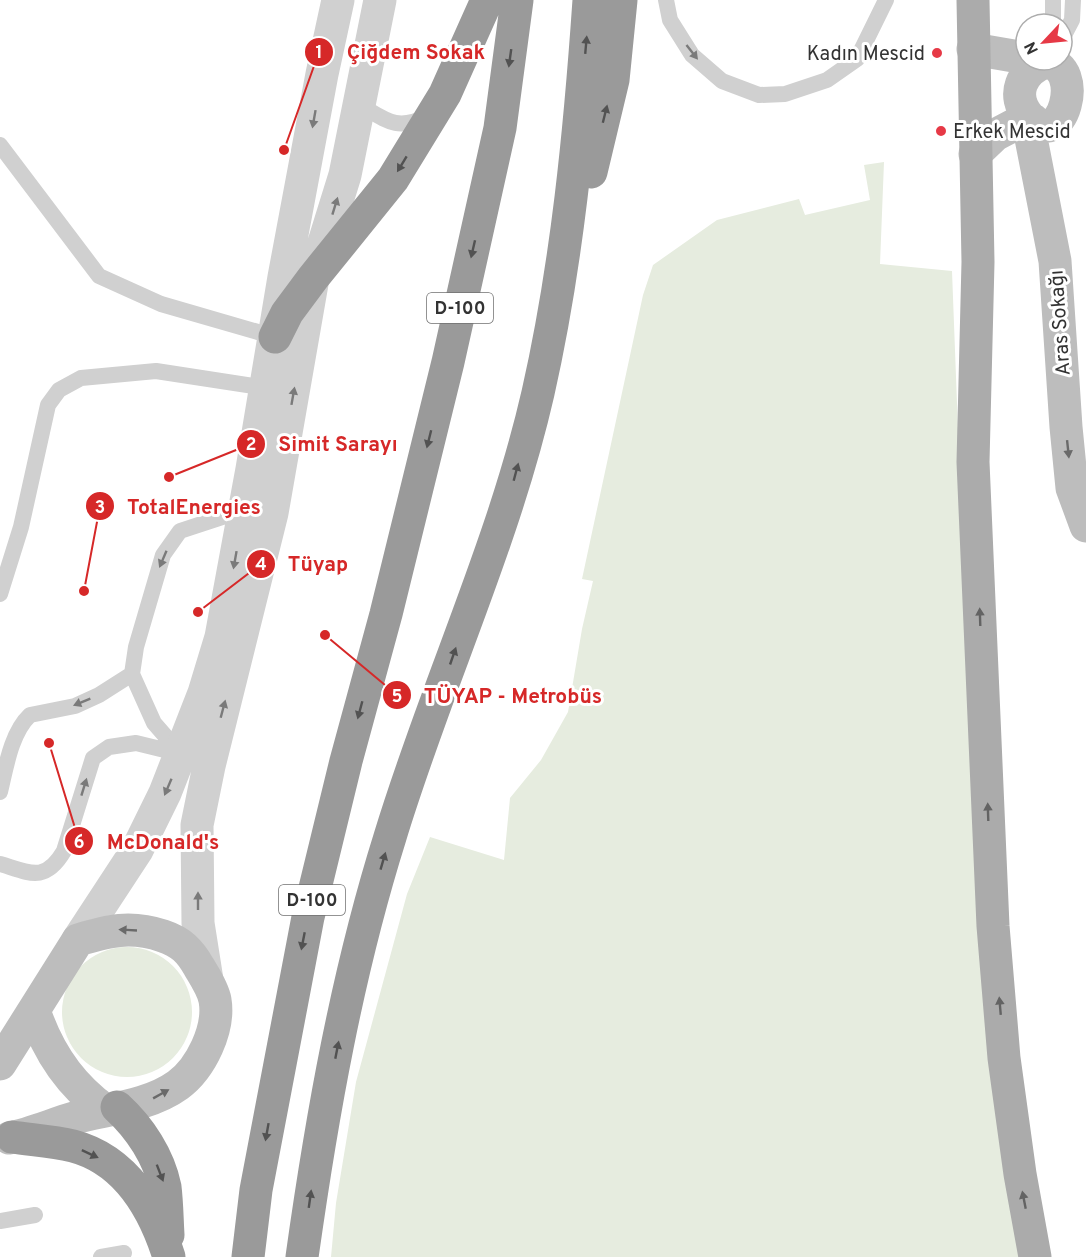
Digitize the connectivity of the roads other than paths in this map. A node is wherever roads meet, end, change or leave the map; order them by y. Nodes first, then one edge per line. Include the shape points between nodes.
1 (339, 0) edge
2 (380, 0) edge
3 (487, 0) edge
4 (517, 0) edge
5 (589, 0) edge
6 (621, 0) edge
7 (666, 0) edge
8 (886, 0) edge
9 (973, 0) edge
10 (973, 49) junction
11 (1014, 55) edge
12 (1028, 72) edge
13 (1067, 72) edge
14 (322, 74) junction
15 (360, 105) junction
16 (432, 114) junction
17 (1053, 119) edge
18 (0, 145) edge
19 (975, 154) junction
20 (563, 249) junction
21 (313, 278) junction
22 (275, 337) junction
23 (266, 388) junction
24 (1086, 419) edge
25 (258, 511) junction
26 (1086, 526) edge
27 (0, 594) edge
28 (132, 674) junction
29 (181, 754) junction
30 (0, 792) edge
31 (0, 864) edge
32 (78, 940) junction
33 (207, 980) junction
34 (34, 1010) junction
35 (0, 1064) edge
36 (111, 1109) junction
37 (6, 1138) edge
38 (35, 1215) dead end
39 (0, 1221) edge
40 (124, 1253) dead end
41 (100, 1257) edge
42 (170, 1257) edge
43 (249, 1257) edge
44 (302, 1257) edge
45 (1035, 1257) edge

1 - 14 street
2 - 15 street
3 - 16 highway via 445,94
4 -> 43 highway, D-100 via 500,128 453,340 308,916 256,1190
20 -> 5 highway, D-100
20 -> 6 highway via 583,205 613,80
7 -> 8 lane via 670,20 692,55 722,81 759,95 785,94 827,80 856,58
9 - 10 main road
10 - 11 street
10 - 19 main road
12 - 17 street via 1020,88 1022,104
13 - 17 street via 1077,81 1077,96 1072,110
14 - 15 street via 349,89
14 -> 22 street
15 - 16 lane via 389,122 410,124
21 -> 15 street via 345,175
16 -> 21 highway via 393,179
17 - 19 street via 995,135
17 - 24 street, Aras Sokağı via 1048,135 1081,327
17 -> 26 street, Aras Sokağı via 1030,133 1055,261 1072,488
18 - 22 lane via 99,276 161,304
45 -> 19 main road via 1004,1058 993,926 974,462 978,262
44 -> 20 highway, D-100 via 315,1164 359,947 390,836 512,490 538,393
21 - 22 highway
25 -> 21 street
22 - 23 street
23 - 25 street
23 - 27 lane via 156,371 81,378 59,390 48,405 21,527
25 -> 28 lane via 180,531 163,555 136,646
25 -> 29 street via 204,693
33 -> 25 street via 198,923 197,825
28 - 29 lane via 154,723
28 -> 30 lane via 75,706 30,715 15,740
31 -> 29 lane via 30,873 44,872 56,865 67,843 93,758 109,747 136,744
29 -> 32 street via 137,850
33 -> 32 street via 189,950 163,936 115,929
32 - 34 street
36 -> 33 street via 153,1099 179,1084 203,1059 213,1028 215,1001
34 - 35 street
34 - 36 street via 52,1053 87,1097
36 - 37 street
36 -> 42 highway via 133,1121 150,1148 165,1186
37 -> 42 highway via 74,1146 122,1173 152,1212
38 - 39 lane
40 - 41 lane

